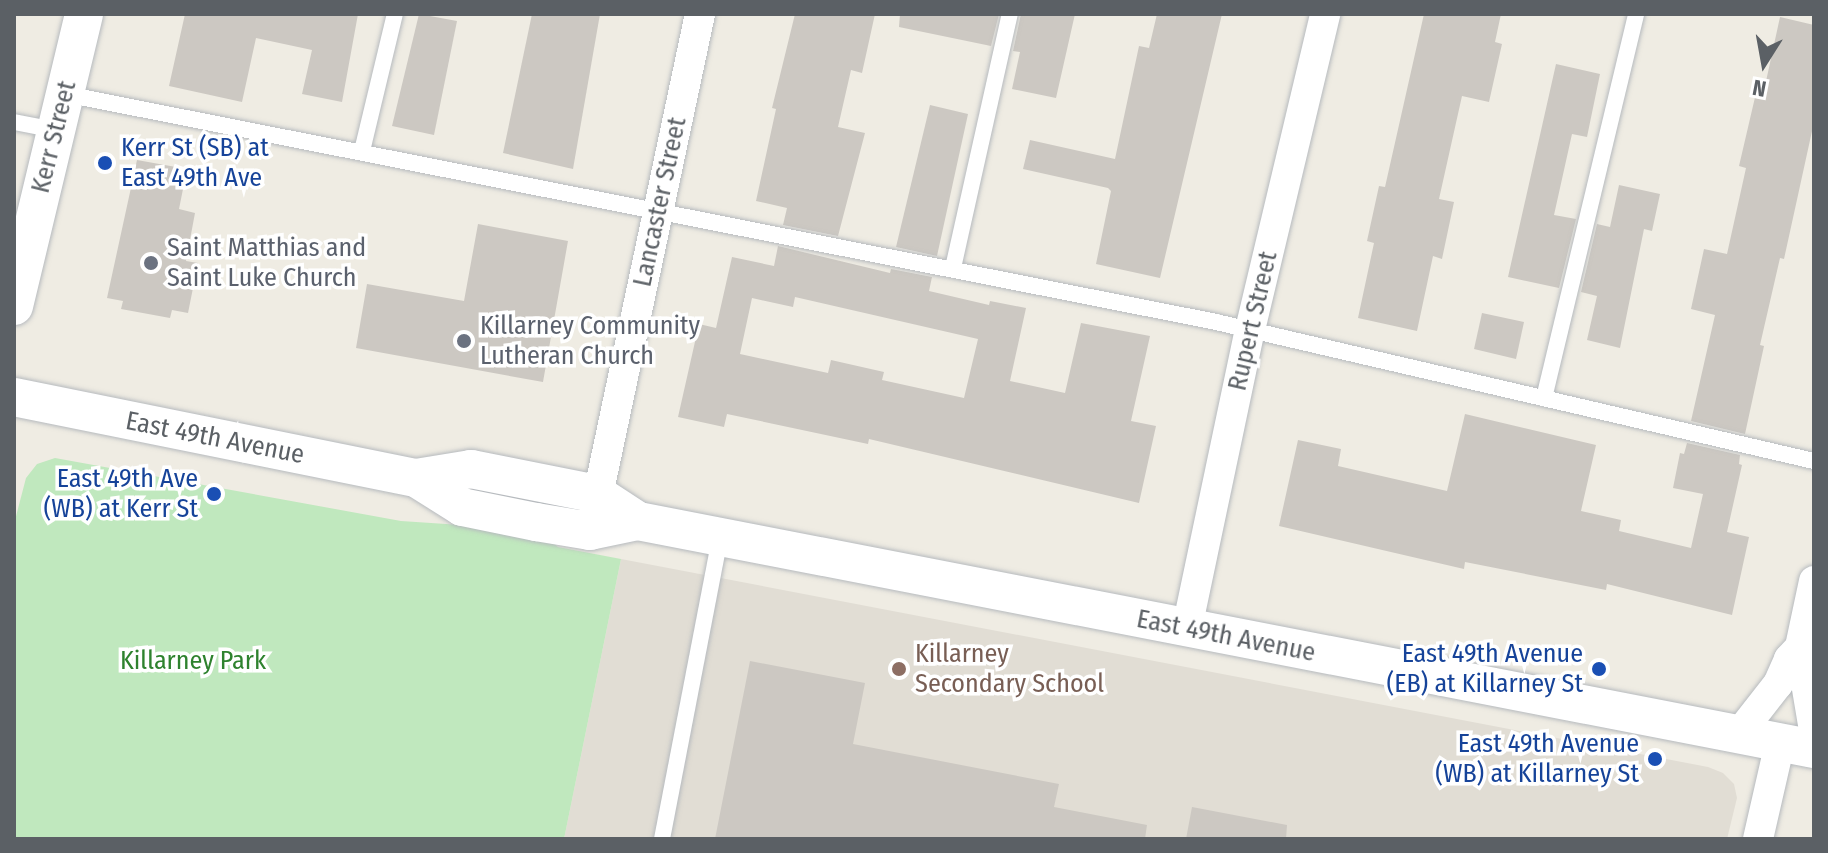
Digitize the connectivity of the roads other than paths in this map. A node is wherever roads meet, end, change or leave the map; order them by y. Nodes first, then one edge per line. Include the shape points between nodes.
1 (84, 14) edge
2 (395, 14) edge
3 (700, 14) edge
4 (1010, 14) edge
5 (1325, 14) edge
6 (1636, 14) edge
7 (65, 94) junction
8 (14, 122) edge
9 (55, 130) junction
10 (362, 151) junction
11 (659, 209) junction
12 (953, 268) junction
13 (14, 306) edge
14 (1250, 330) junction
15 (14, 397) edge
16 (1544, 398) junction
17 (1814, 461) edge
18 (416, 478) junction
19 (597, 494) junction
20 (638, 521) junction
21 (590, 531) junction
22 (720, 538) junction
23 (1814, 581) edge
24 (1187, 628) junction
25 (1800, 647) junction
26 (1738, 735) junction
27 (1803, 741) edge
28 (662, 839) edge
29 (1758, 839) edge

1 - 7 street, Kerr Street
2 - 10 lane
3 - 11 street, Lancaster Street
4 - 12 lane
5 - 14 street, Rupert Street
6 - 16 lane
7 - 9 street, Kerr Street
7 - 10 lane
8 - 9 lane
9 - 13 street, Kerr Street
10 - 11 lane
11 - 12 lane
11 - 19 street, Lancaster Street
12 - 14 lane
14 - 16 lane
14 - 24 street, Rupert Street
15 - 18 street, East 49th Avenue
16 - 17 lane
18 - 19 street, East 49th Avenue via 471,469
18 - 21 street, East 49th Avenue via 462,507
19 - 20 street, East 49th Avenue
19 - 21 street, Lancaster Street
20 - 21 street, East 49th Avenue
20 - 22 street, East 49th Avenue
22 - 24 street, East 49th Avenue
22 - 28 lane
23 - 25 street
24 - 26 street, East 49th Avenue
25 - 26 street
25 - 27 street
26 - 27 street, East 49th Avenue
27 - 29 street

